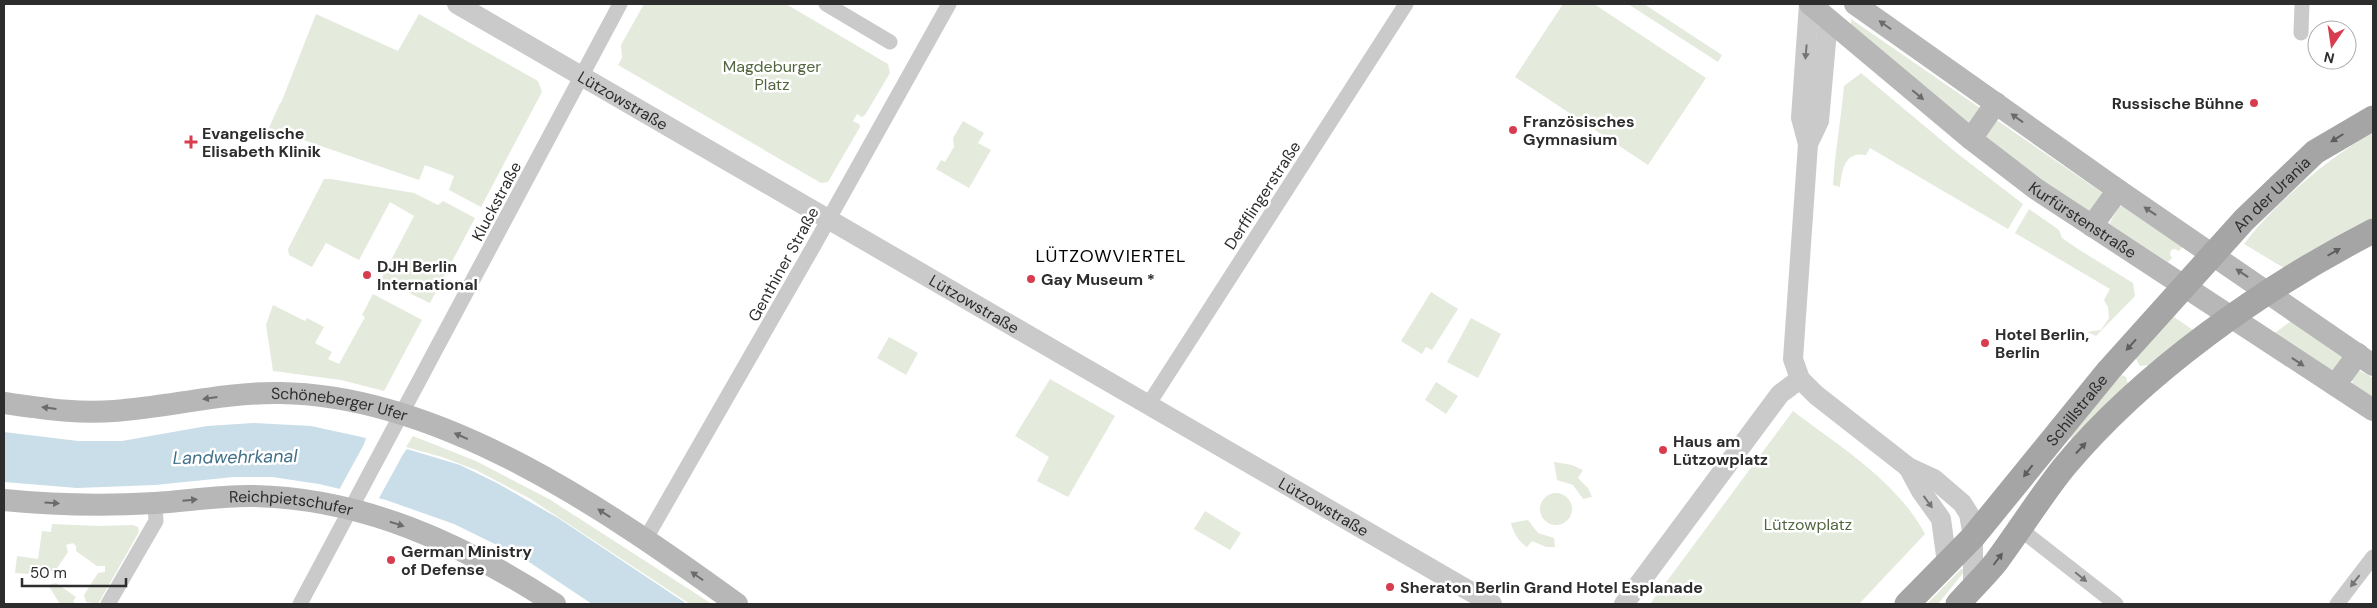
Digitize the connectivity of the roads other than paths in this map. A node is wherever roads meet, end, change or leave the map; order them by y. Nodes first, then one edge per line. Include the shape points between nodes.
1 (457, 4) edge
2 (620, 4) edge
3 (826, 4) edge
4 (949, 4) edge
5 (1406, 4) edge
6 (1809, 4) edge
7 (1855, 4) edge
8 (2302, 4) edge
9 (1828, 12) edge
10 (2301, 33) dead end
11 (890, 42) dead end
12 (582, 75) junction
13 (1996, 103) junction
14 (2373, 118) edge
15 (1971, 139) junction
16 (1808, 144) junction
17 (2118, 190) junction
18 (828, 219) junction
19 (2092, 226) junction
20 (2373, 232) edge
21 (2214, 254) junction
22 (2184, 287) junction
23 (2270, 292) junction
24 (2232, 318) junction
25 (2366, 360) edge
26 (1800, 379) junction
27 (2335, 386) junction
28 (4, 403) edge
29 (1148, 404) junction
30 (2373, 410) edge
31 (402, 414) junction
32 (1908, 467) junction
33 (4, 500) edge
34 (155, 503) junction
35 (353, 505) junction
36 (2020, 528) junction
37 (1974, 537) junction
38 (645, 540) junction
39 (2373, 557) edge
40 (1947, 563) junction
41 (1965, 595) edge
42 (108, 604) edge
43 (300, 604) edge
44 (555, 604) edge
45 (737, 604) edge
46 (1492, 604) edge
47 (1624, 604) edge
48 (1907, 604) edge
49 (2116, 604) edge
50 (2337, 604) edge

1 - 12 street, Lützowstraße
2 - 12 street, Kluckstraße
3 - 11 street
4 - 18 street, Genthiner Straße
5 - 29 street, Derfflingerstraße
6 - 9 main road, Kurfürstenstraße
6 -> 16 street via 1800,118
13 -> 7 main road
8 - 10 street
9 -> 15 main road, Kurfürstenstraße
9 - 16 street via 1819,121
12 - 18 street, Lützowstraße
12 - 31 street, Kluckstraße
13 - 15 main road
17 -> 13 main road
14 -> 21 main road, An der Urania via 2315,152 2249,215
15 - 19 main road, Kurfürstenstraße via 2036,189
16 - 26 street via 1793,348
17 - 19 main road
21 -> 17 main road
18 - 29 street, Lützowstraße
18 - 38 street, Genthiner Straße
19 - 22 main road, Kurfürstenstraße
23 -> 20 main road
21 - 22 main road, An der Urania
23 -> 21 main road
22 - 24 main road, Kurfürstenstraße
22 -> 37 main road, Schillstraße via 2109,370
23 - 24 main road
23 - 25 main road
24 -> 27 main road, Kurfürstenstraße
36 -> 24 main road, Schillstraße via 2064,467 2107,421 2158,375
25 - 27 main road
26 - 32 street
26 - 47 street via 1780,394
27 - 30 main road, Kurfürstenstraße
31 -> 28 main road, Schöneberger Ufer via 325,396 280,393 216,397 112,411 71,411
29 - 46 street, Lützowstraße
31 - 35 street, Kluckstraße
38 -> 31 main road, Schöneberger Ufer via 560,485 466,439
32 - 37 street via 1934,479 1962,503 1969,514
32 -> 40 street via 1941,519
33 -> 34 main road, Reichpietschufer via 61,504
34 -> 35 main road, Reichpietschufer via 248,496
34 - 42 street via 156,521
35 - 43 street, Kluckstraße
35 -> 44 main road, Reichpietschufer via 465,551
41 -> 36 main road via 1994,564
36 -> 49 street
37 - 40 main road
37 - 41 street
45 -> 38 main road, Schöneberger Ufer
39 -> 50 street
40 - 48 main road

